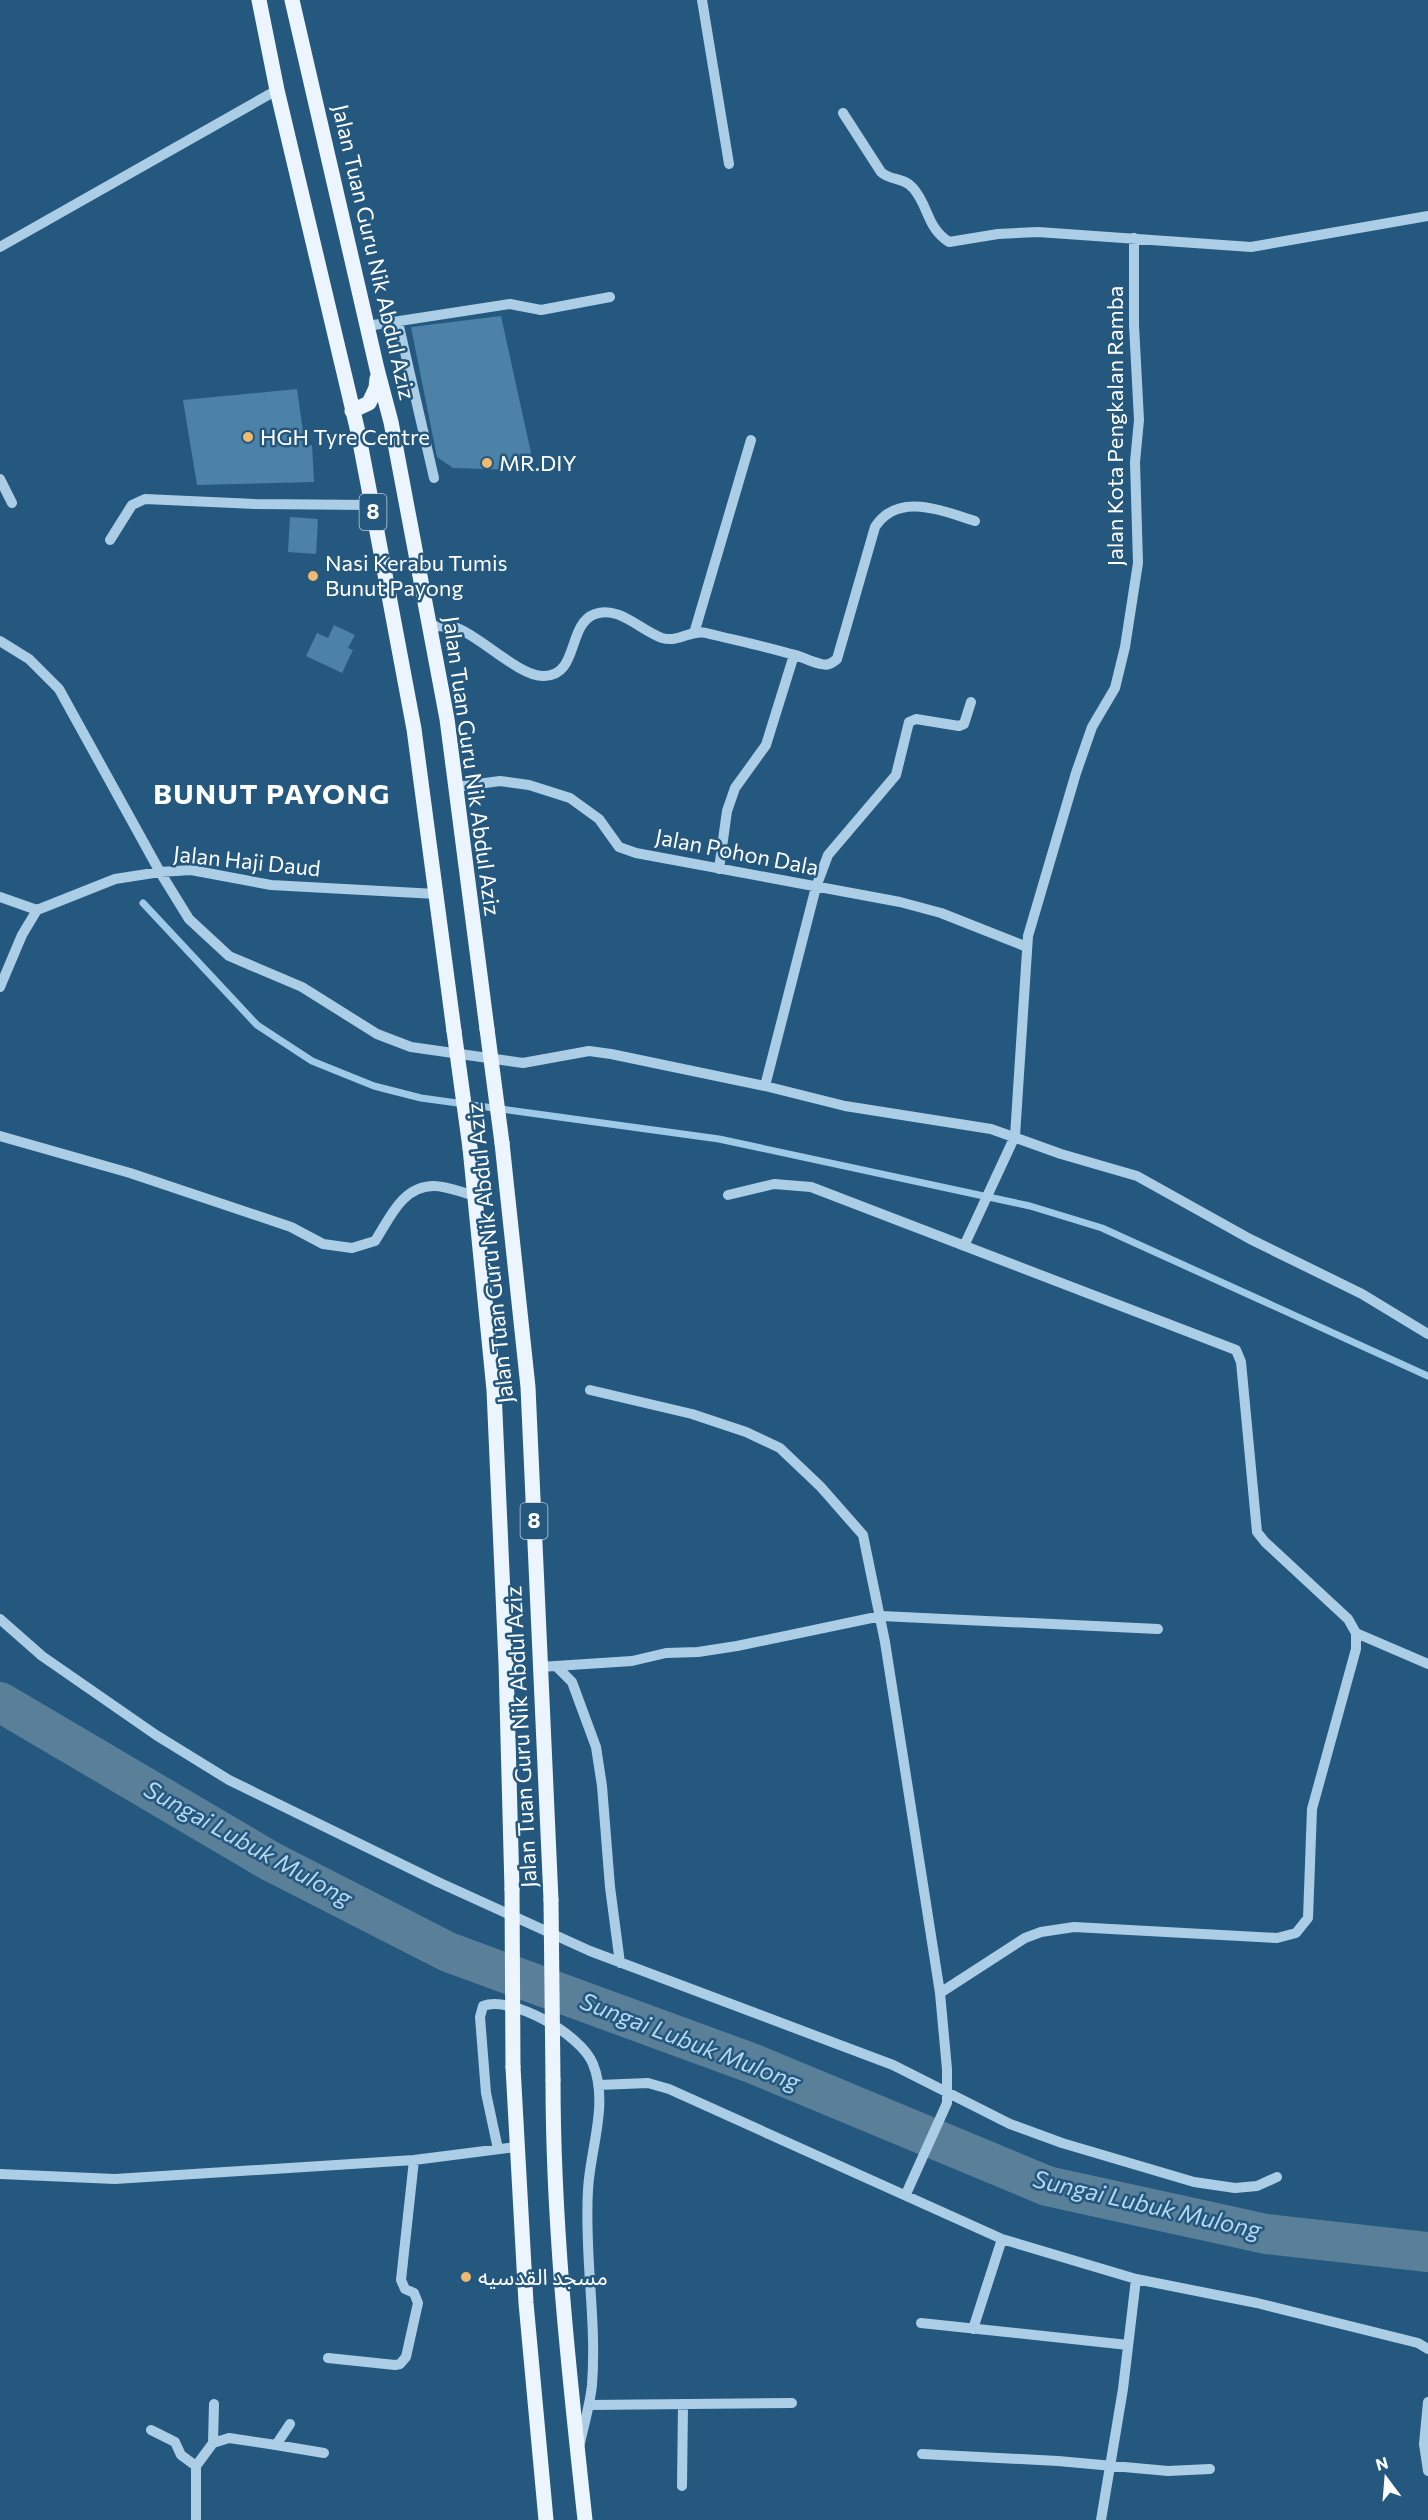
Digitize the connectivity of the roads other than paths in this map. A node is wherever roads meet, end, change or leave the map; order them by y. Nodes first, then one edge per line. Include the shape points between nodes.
1 (259, 0) edge
2 (292, 0) edge
3 (702, 0) edge
4 (277, 90) junction
5 (843, 113) dead end
6 (729, 164) dead end
7 (1428, 216) edge
8 (1134, 237) junction
9 (0, 247) edge
10 (609, 297) dead end
11 (398, 322) junction
12 (367, 326) junction
13 (376, 369) junction
14 (352, 411) junction
15 (751, 440) dead end
16 (434, 478) dead end
17 (0, 479) edge
18 (12, 503) dead end
19 (372, 506) junction
20 (975, 521) dead end
21 (110, 540) dead end
22 (429, 626) junction
23 (695, 630) junction
24 (0, 641) edge
25 (794, 654) junction
26 (970, 702) dead end
27 (456, 787) junction
28 (720, 869) junction
29 (160, 872) junction
30 (816, 887) junction
31 (436, 894) junction
32 (0, 897) edge
33 (37, 910) junction
34 (1027, 947) junction
35 (0, 987) edge
36 (765, 1086) junction
37 (0, 1136) edge
38 (1015, 1136) junction
39 (476, 1196) junction
40 (728, 1196) dead end
41 (964, 1246) junction
42 (1428, 1334) edge
43 (590, 1390) dead end
44 (881, 1616) junction
45 (0, 1619) edge
46 (1158, 1629) dead end
47 (1356, 1633) junction
48 (1428, 1664) edge
49 (556, 1666) junction
50 (540, 1667) junction
51 (620, 1962) junction
52 (940, 1993) junction
53 (598, 2085) junction
54 (948, 2092) junction
55 (516, 2146) junction
56 (498, 2149) junction
57 (414, 2160) junction
58 (0, 2174) edge
59 (1277, 2177) dead end
60 (906, 2194) junction
61 (1002, 2239) junction
62 (1136, 2279) junction
63 (921, 2323) dead end
64 (974, 2330) junction
65 (1128, 2345) junction
66 (1428, 2349) edge
67 (328, 2358) dead end
68 (1428, 2402) edge
69 (792, 2403) dead end
70 (214, 2404) dead end
71 (683, 2404) junction
72 (589, 2405) junction
73 (290, 2424) dead end
74 (151, 2430) dead end
75 (213, 2443) junction
76 (276, 2445) junction
77 (324, 2453) dead end
78 (578, 2454) junction
79 (922, 2454) dead end
80 (195, 2466) junction
81 (1109, 2466) junction
82 (1210, 2469) dead end
83 (1428, 2471) edge
84 (682, 2486) dead end
85 (196, 2520) edge
86 (546, 2520) edge
87 (585, 2520) edge
88 (1101, 2520) edge

1 - 4 main road, Jalan Tuan Guru Nik Abdul Aziz / 8
2 - 12 main road, Jalan Tuan Guru Nik Abdul Aziz / 8
3 - 6 street
4 - 9 street
4 - 14 main road, Jalan Tuan Guru Nik Abdul Aziz / 8
5 - 8 street via 881,172 912,187 937,234 949,242 1038,232
7 - 8 street via 1251,247
8 - 34 street, Jalan Kota Pengkalan Ramba via 1140,420 1135,462 1138,562 1115,688 1092,727 1076,773
10 - 11 street via 541,310 510,304
11 - 12 street
11 - 16 street
12 - 13 main road, Jalan Tuan Guru Nik Abdul Aziz / 8
13 - 14 main road via 373,397 365,407
13 - 22 main road, Jalan Tuan Guru Nik Abdul Aziz / 8 via 391,422
14 - 19 main road, Jalan Tuan Guru Nik Abdul Aziz / 8
15 - 23 street
17 - 18 street
19 - 21 street via 145,499 132,505
19 - 31 main road, Jalan Tuan Guru Nik Abdul Aziz / 8 via 414,729
20 - 25 street via 927,507 893,509 882,516 875,527 837,659 822,665
22 - 23 street via 460,629 543,677 559,672 566,664 581,623 596,614 616,614 663,638
22 - 27 main road, Jalan Tuan Guru Nik Abdul Aziz / 8
23 - 25 street
24 - 29 street via 29,659 59,689
25 - 28 street via 766,745 735,788 727,811
26 - 30 street via 964,724 959,726 916,719 909,722 896,775 828,855
27 - 28 street, Jalan Pohon Dala via 500,781 530,785 570,798 593,812 619,846 636,853
27 - 50 main road, Jalan Tuan Guru Nik Abdul Aziz / 8, bridge via 502,1143 528,1387
28 - 30 street, Jalan Pohon Dala
29 - 31 street, Jalan Haji Daud via 191,870 271,885
29 - 33 street, Jalan Haji Daud via 115,879
29 - 36 street via 189,919 229,956 302,987 376,1034 411,1047 523,1063 589,1051
30 - 34 street, Jalan Pohon Dala via 941,913
30 - 36 street
31 - 39 main road, Jalan Tuan Guru Nik Abdul Aziz / 8, bridge
32 - 33 street
33 - 35 street via 22,934
34 - 38 street, Jalan Kota Pengkalan Ramba
36 - 38 street via 846,1106
37 - 39 street via 184,1191 291,1227 323,1244 352,1248 375,1241 400,1201 412,1190 434,1186
38 - 41 street
38 - 42 street via 1137,1176 1250,1239 1362,1294
39 - 55 main road, Jalan Tuan Guru Nik Abdul Aziz / 8, bridge via 494,1390 506,1663
40 - 41 street via 774,1184 811,1187
41 - 47 street via 1236,1350 1241,1362 1257,1532 1348,1619
43 - 44 street via 692,1414 780,1448 863,1535
44 - 46 street
44 - 49 street via 698,1652
44 - 52 street
45 - 51 street via 42,1656 229,1780 438,1882
47 - 48 street
47 - 52 street via 1356,1649 1312,1809 1308,1918 1296,1933 1277,1938 1059,1929 1025,1938
49 - 50 street
49 - 51 street via 572,1682 596,1747
50 - 78 main road, Jalan Tuan Guru Nik Abdul Aziz / 8, bridge via 551,1900 557,2242
51 - 54 street via 893,2065
52 - 54 street
53 - 56 street via 593,2062 561,2028 538,2015 492,2002 483,2006 480,2017 486,2093
53 - 60 street via 648,2083 669,2089
53 - 72 street via 588,2190 593,2357
54 - 59 street via 1010,2124 1194,2182 1235,2188 1257,2186
54 - 60 street
55 - 56 street
55 - 86 main road, Jalan Tuan Guru Nik Abdul Aziz / 8
56 - 57 street
57 - 58 street via 115,2179
57 - 67 street via 401,2280 418,2303 406,2357 395,2365
60 - 61 street
61 - 62 street
61 - 64 street
62 - 65 street
62 - 66 street via 1257,2303 1418,2343
63 - 64 street
64 - 65 street
65 - 81 street
68 - 83 street via 1424,2444
69 - 71 street
70 - 75 street
71 - 72 street
71 - 84 street
72 - 78 street
73 - 76 street
74 - 80 street via 175,2442 184,2458
75 - 76 street via 230,2438
75 - 80 street
76 - 77 street
78 - 87 main road, Jalan Tuan Guru Nik Abdul Aziz / 8
79 - 81 street
80 - 85 street
81 - 82 street via 1168,2471
81 - 88 street

